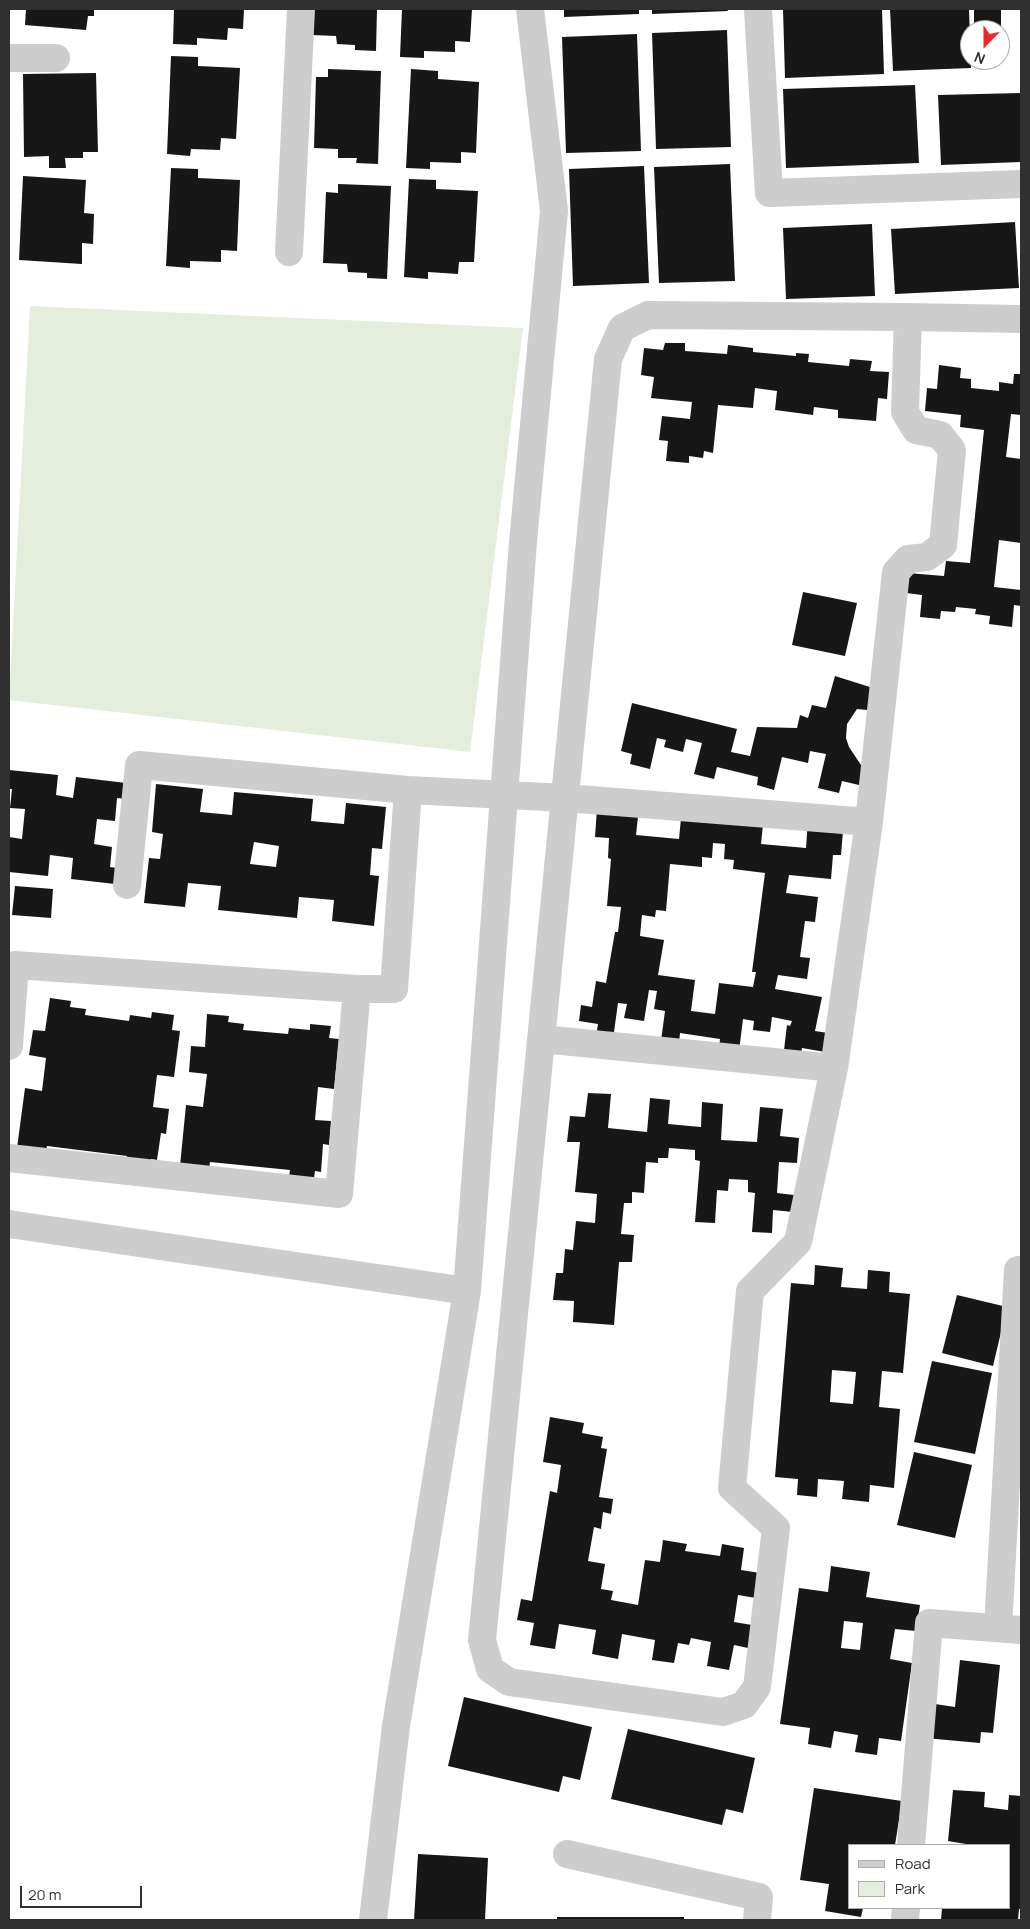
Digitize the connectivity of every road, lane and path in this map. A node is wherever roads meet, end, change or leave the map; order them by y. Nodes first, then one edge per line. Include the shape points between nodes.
1 (301, 9) edge
2 (530, 9) edge
3 (758, 9) edge
4 (9, 58) edge
5 (56, 58) dead end
6 (1021, 184) edge
7 (288, 252) dead end
8 (908, 317) junction
9 (1021, 319) edge
10 (408, 790) junction
11 (503, 794) junction
12 (566, 798) junction
13 (868, 822) junction
14 (127, 885) dead end
15 (357, 989) junction
16 (542, 1039) junction
17 (9, 1046) edge
18 (834, 1068) junction
19 (9, 1158) edge
20 (9, 1224) edge
21 (1021, 1270) edge
22 (467, 1291) junction
23 (1009, 1629) edge
24 (911, 1844) edge
25 (567, 1854) dead end
26 (373, 1920) edge
27 (757, 1920) edge

1 - 7 street
2 - 11 street via 554,211
3 - 6 street via 769,193
4 - 5 street
8 - 9 street
8 - 12 street via 648,315 622,328 608,359
8 - 13 street via 905,412 916,430 940,435 952,450 942,545 927,557 908,559 896,572
10 - 11 street
10 - 14 street via 140,765
10 - 15 street via 394,989
11 - 12 street
11 - 22 street
12 - 13 street
12 - 16 street
13 - 18 street
15 - 17 street via 15,965
15 - 19 street via 339,1194
16 - 18 street
16 - 18 street via 482,1640 490,1669 509,1682 723,1712 744,1705 758,1687 776,1528 732,1488 750,1291 798,1242
20 - 22 street
21 - 23 street via 1018,1270
22 - 26 street via 396,1726
23 - 24 street via 929,1624
25 - 27 street via 759,1897

